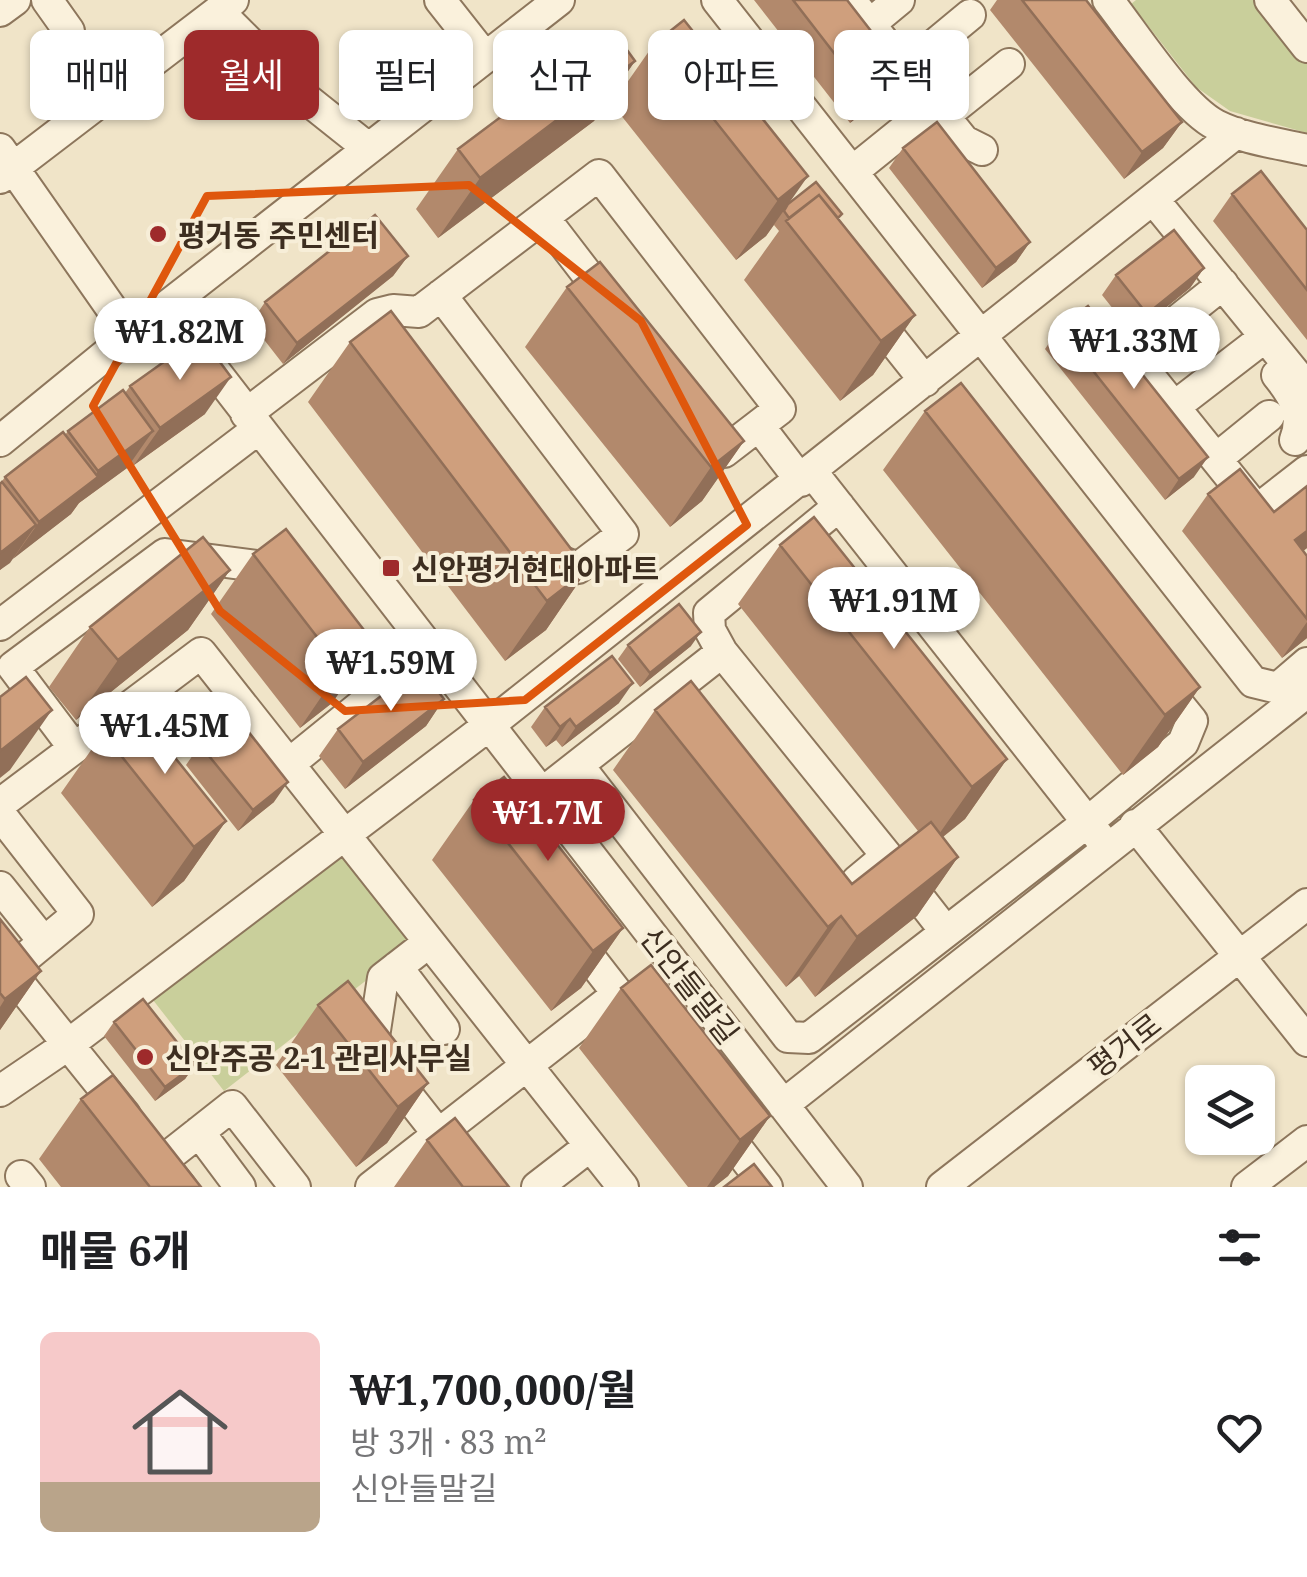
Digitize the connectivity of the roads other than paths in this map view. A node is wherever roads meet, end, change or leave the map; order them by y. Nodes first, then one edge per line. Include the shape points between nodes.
1 (15, 0) edge
2 (47, 0) edge
3 (440, 0) edge
4 (559, 0) edge
5 (717, 0) edge
6 (899, 0) edge
7 (1108, 0) edge
8 (1270, 0) edge
9 (226, 6) edge
10 (0, 11) edge
11 (860, 12) edge
12 (970, 15) dead end
13 (68, 30) edge
14 (952, 30) edge
15 (1307, 47) edge
16 (485, 57) junction
17 (1009, 64) dead end
18 (969, 90) edge
19 (925, 120) edge
20 (947, 120) edge
21 (1236, 134) junction
22 (368, 148) junction
23 (982, 150) dead end
24 (1307, 150) edge
25 (5, 165) edge
26 (852, 172) junction
27 (1153, 200) junction
28 (544, 218) junction
29 (847, 283) edge
30 (1223, 284) junction
31 (442, 295) junction
32 (166, 308) junction
33 (628, 327) edge
34 (130, 334) junction
35 (982, 336) junction
36 (1259, 341) junction
37 (925, 382) junction
38 (1307, 388) edge
39 (1174, 407) junction
40 (1269, 416) dead end
41 (700, 421) edge
42 (252, 422) junction
43 (759, 426) junction
44 (1295, 440) dead end
45 (0, 442) edge
46 (1216, 459) junction
47 (1307, 470) edge
48 (806, 476) junction
49 (840, 506) junction
50 (534, 530) edge
51 (0, 625) edge
52 (722, 652) junction
53 (1142, 659) edge
54 (1307, 662) edge
55 (670, 692) junction
56 (1307, 692) edge
57 (694, 722) edge
58 (488, 726) junction
59 (74, 748) junction
60 (289, 764) junction
61 (578, 766) junction
62 (541, 794) junction
63 (3, 820) edge
64 (1088, 822) junction
65 (1135, 826) junction
66 (345, 835) junction
67 (1107, 847) junction
68 (887, 856) junction
69 (826, 882) edge
70 (0, 887) edge
71 (1307, 904) edge
72 (558, 916) edge
73 (946, 932) junction
74 (44, 942) junction
75 (428, 943) junction
76 (1240, 955) junction
77 (4, 966) edge
78 (397, 968) junction
79 (618, 994) junction
80 (444, 1030) dead end
81 (1307, 1040) edge
82 (69, 1044) junction
83 (664, 1054) edge
84 (527, 1065) junction
85 (0, 1091) edge
86 (698, 1098) edge
87 (783, 1105) junction
88 (199, 1132) junction
89 (438, 1135) junction
90 (1307, 1141) edge
91 (590, 1146) junction
92 (162, 1162) junction
93 (181, 1187) edge
94 (240, 1187) edge
95 (295, 1187) edge
96 (371, 1187) edge
97 (480, 1187) edge
98 (537, 1187) edge
99 (623, 1187) edge
100 (766, 1187) edge
101 (846, 1187) edge
102 (942, 1187) edge
103 (1246, 1187) edge

1 - 10 street
2 - 13 street
3 - 16 street
4 - 16 street
5 - 26 street
6 - 11 street
7 - 21 street via 1193,108
8 - 15 street
9 - 22 street via 304,97
9 - 25 street
12 - 14 street
16 - 22 street
17 - 18 street
19 - 26 street
20 - 23 street
21 - 24 street
21 - 27 street
22 - 32 street
25 - 34 street
26 - 35 street
27 - 30 street
27 - 35 street
28 - 31 street
28 - 33 street
28 - 43 street via 600,174 780,409
29 - 37 street
30 - 36 street
30 - 39 street via 1133,356
31 - 42 street via 391,323 377,314
31 - 50 street via 623,534 578,568 557,560
32 - 34 street
32 - 42 street, 신안들말길
34 - 45 street
35 - 37 street
35 - 54 street via 1252,682 1278,688
36 - 38 street
36 - 39 street
36 - 44 street via 1299,409
37 - 48 street
39 - 46 street
40 - 46 street
41 - 43 street via 724,452
42 - 51 street
42 - 58 street, 신안들말길
43 - 48 street
46 - 47 street via 1257,510
48 - 49 street
48 - 58 street
49 - 52 street via 799,551 709,612
49 - 64 street via 1014,745
52 - 55 street
52 - 68 street
53 - 64 street via 1192,722 1190,733
55 - 57 street
55 - 61 street
56 - 65 street
58 - 62 street, 신안들말길
58 - 66 street
59 - 60 street via 202,653
59 - 60 street via 13,668 165,554 280,569 379,691
59 - 63 street
60 - 66 street
61 - 62 street
61 - 73 street via 788,1037 809,1038
62 - 87 street, 신안들말길
63 - 74 street via 78,914
64 - 67 street
64 - 73 street
65 - 67 street
65 - 76 street
66 - 75 street
66 - 82 street
67 - 87 street
68 - 69 street via 838,897
68 - 73 street
70 - 74 street
71 - 76 street, 평거로
72 - 79 street
74 - 77 street
75 - 78 street
75 - 84 street
76 - 81 street
76 - 102 street, 평거로
77 - 82 street
78 - 80 street
78 - 89 street via 384,978 372,1050
79 - 83 street
79 - 84 street
82 - 85 street
82 - 92 street
84 - 89 street
84 - 91 street
86 - 100 street
87 - 101 street, 신안들말길
88 - 92 street
88 - 94 street
88 - 95 street via 232,1106
89 - 96 street
89 - 97 street
90 - 103 street
91 - 98 street
91 - 99 street
92 - 93 street

